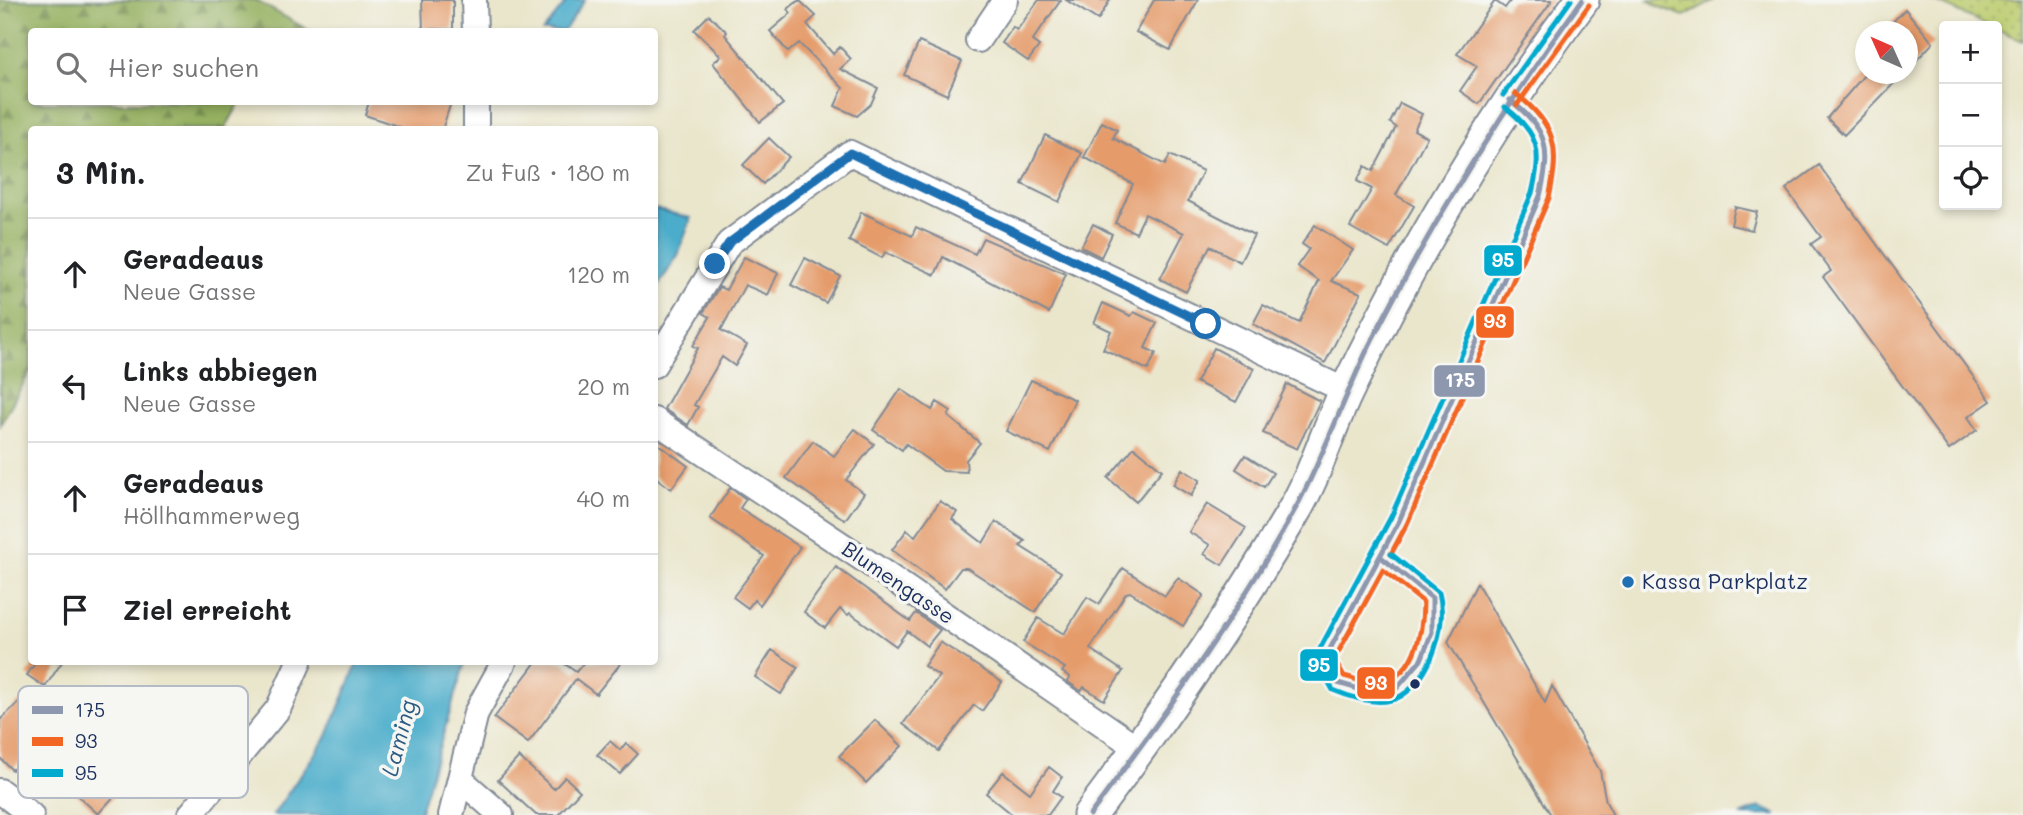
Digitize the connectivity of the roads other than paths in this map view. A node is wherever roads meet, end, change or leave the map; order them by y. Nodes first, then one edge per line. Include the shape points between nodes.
1 (474, 0) edge
2 (1005, 0) edge
3 (1582, 0) edge
4 (475, 28) edge
5 (978, 40) dead end
6 (476, 105) edge
7 (476, 126) edge
8 (658, 358) edge
9 (1346, 391) junction
10 (658, 423) edge
11 (298, 665) edge
12 (503, 665) edge
13 (248, 745) edge
14 (1139, 749) junction
15 (460, 779) junction
16 (0, 791) edge
17 (204, 798) edge
18 (31, 815) edge
19 (190, 815) edge
20 (451, 815) edge
21 (501, 815) edge
22 (1090, 815) edge

1 - 4 street
2 - 5 street
3 - 9 main road via 1528,74 1435,223
6 - 7 street
8 - 9 street via 729,243 850,153
9 - 14 main road via 1293,514
10 - 14 street, Blumengasse
11 - 13 street via 278,709
12 - 15 street via 476,713
14 - 22 main road
15 - 20 street
15 - 21 street
16 - 18 street
17 - 19 street

